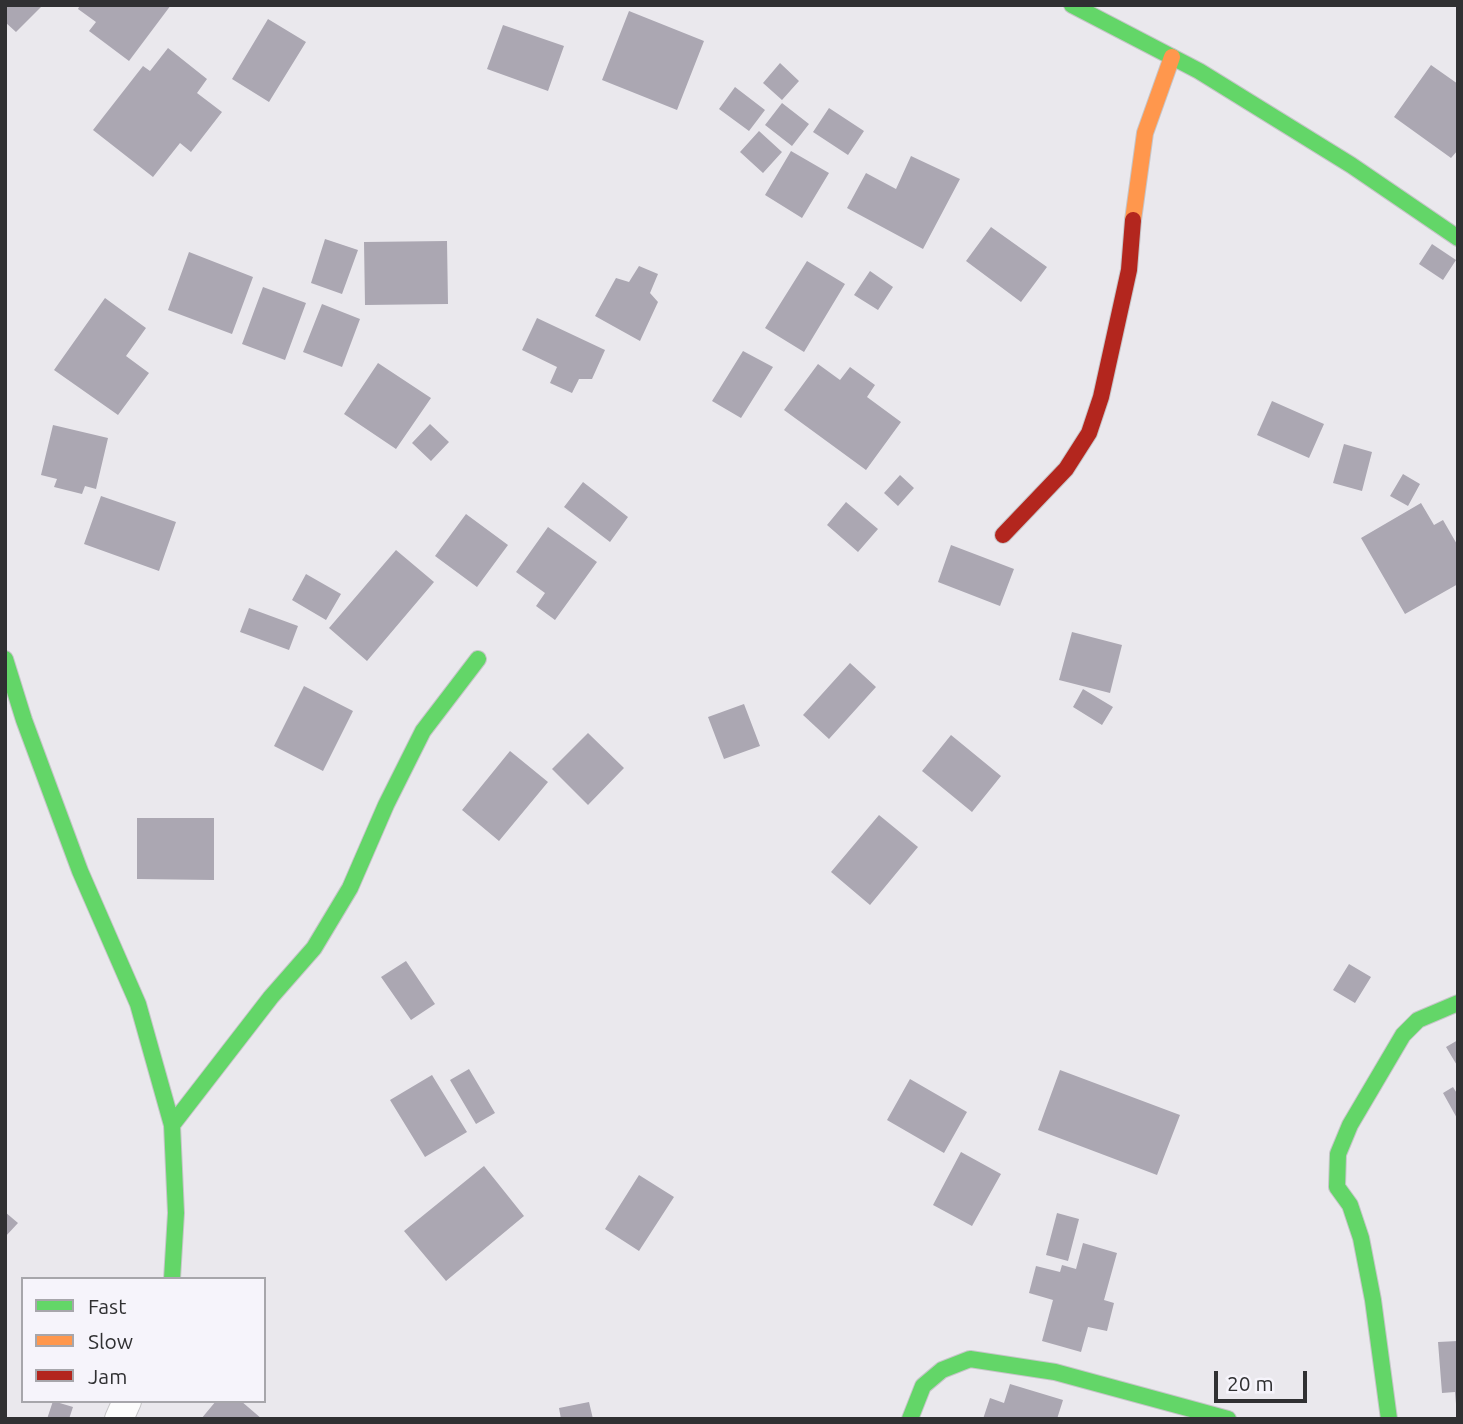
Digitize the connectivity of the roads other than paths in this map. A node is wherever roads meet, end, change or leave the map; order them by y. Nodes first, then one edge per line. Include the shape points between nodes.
1 (1072, 5) edge
2 (1172, 57) junction
3 (1458, 238) edge
4 (1003, 536) dead end
5 (5, 659) edge
6 (478, 659) dead end
7 (1458, 1003) edge
8 (172, 1125) junction
9 (172, 1277) edge
10 (126, 1403) edge
11 (119, 1419) edge
12 (910, 1419) edge
13 (1227, 1419) edge
14 (1390, 1419) edge

1 - 2 street
2 - 3 street via 1351,165
2 - 4 street via 1145,133 1129,270 1089,433 1066,469
5 - 8 street via 80,871 138,1004
6 - 8 street via 422,731 350,888 314,948
7 - 14 street via 1418,1020 1403,1035 1338,1154 1337,1187 1350,1205 1361,1238
8 - 9 street via 176,1213
10 - 11 street
12 - 13 street via 923,1386 942,1370 970,1359 1055,1373

